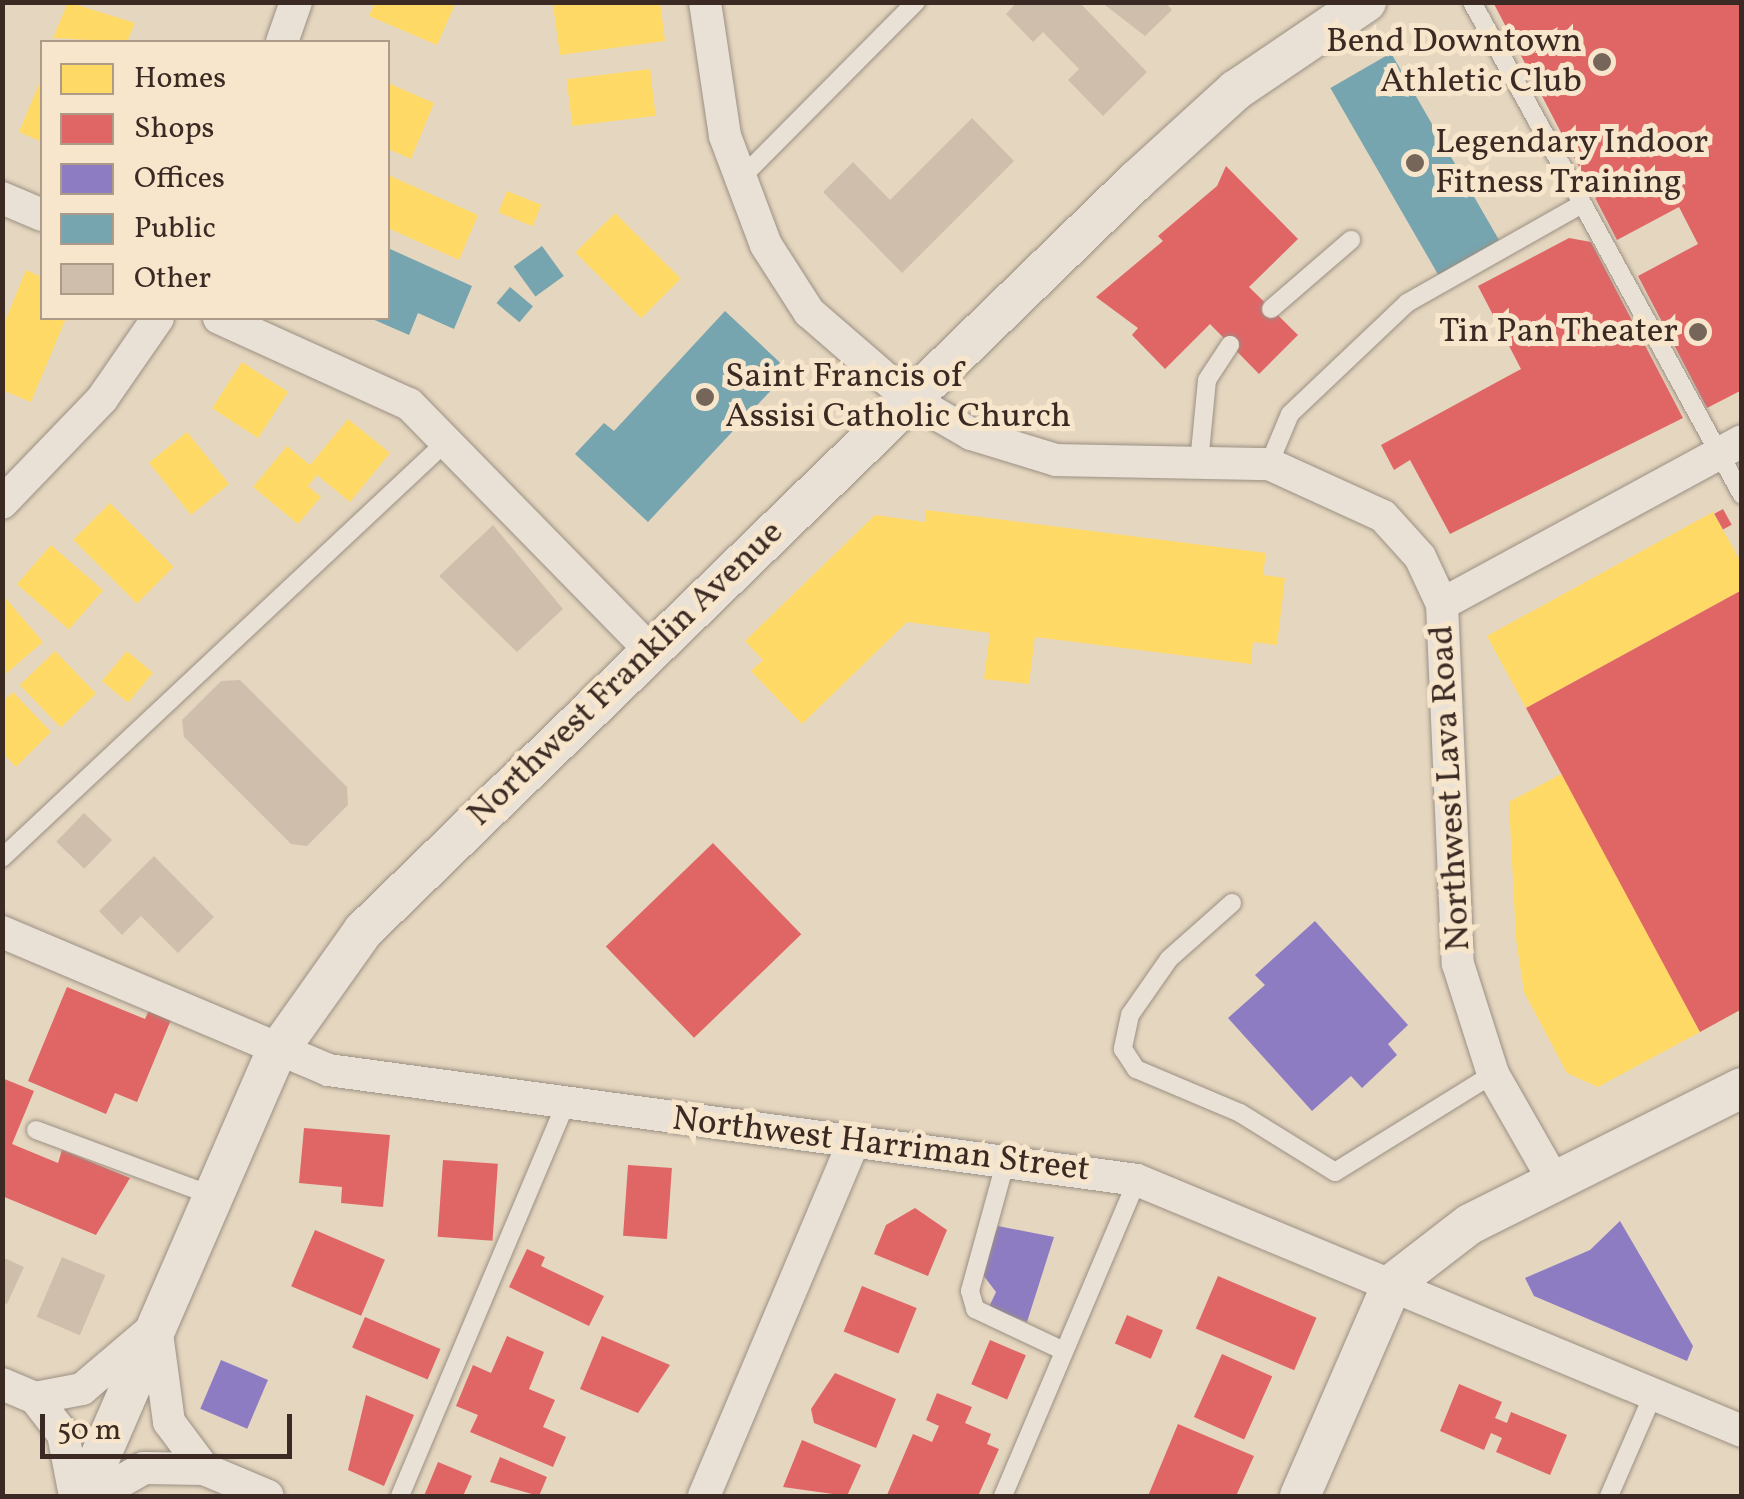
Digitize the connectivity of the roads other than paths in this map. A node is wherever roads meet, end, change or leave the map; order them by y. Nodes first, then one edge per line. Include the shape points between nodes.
1 (296, 2) edge
2 (705, 2) edge
3 (916, 2) edge
4 (1366, 2) edge
5 (1472, 2) edge
6 (283, 40) edge
7 (737, 182) junction
8 (2, 198) edge
9 (1582, 204) junction
10 (40, 213) edge
11 (1351, 240) dead end
12 (1271, 309) dead end
13 (157, 320) edge
14 (223, 320) edge
15 (1230, 345) dead end
16 (907, 397) junction
17 (446, 442) junction
18 (1730, 448) edge
19 (1199, 462) junction
20 (1269, 464) junction
21 (1742, 495) edge
22 (2, 503) edge
23 (1442, 604) junction
24 (650, 651) junction
25 (2, 858) edge
26 (1232, 903) dead end
27 (2, 932) edge
28 (275, 1054) junction
29 (1493, 1074) junction
30 (1742, 1088) edge
31 (566, 1102) junction
32 (36, 1130) dead end
33 (852, 1144) junction
34 (1006, 1160) junction
35 (1138, 1180) junction
36 (1554, 1180) junction
37 (213, 1196) junction
38 (1392, 1284) junction
39 (156, 1326) junction
40 (1064, 1351) junction
41 (2, 1384) edge
42 (1653, 1394) junction
43 (34, 1398) junction
44 (1742, 1431) edge
45 (204, 1469) junction
46 (76, 1496) edge
47 (83, 1496) edge
48 (95, 1496) edge
49 (268, 1496) edge
50 (400, 1496) edge
51 (704, 1496) edge
52 (1003, 1496) edge
53 (1300, 1496) edge
54 (1609, 1496) edge

1 - 6 street
2 - 7 street, Northwest Lava Road
3 - 7 lane
4 - 16 street, Northwest Franklin Avenue via 1236,90
5 - 9 lane
7 - 16 street, Northwest Lava Road via 809,312
8 - 10 street
9 - 18 lane
9 - 20 lane via 1407,303 1290,414
11 - 12 lane
13 - 22 street via 102,399
14 - 17 street via 409,404
15 - 19 lane via 1207,380
16 - 19 street, Northwest Lava Road via 972,434 1056,460
16 - 24 street, Northwest Franklin Avenue
17 - 24 street
17 - 25 lane
18 - 21 lane
18 - 23 street
19 - 20 street, Northwest Lava Road
20 - 23 street, Northwest Lava Road via 1383,516 1420,557
23 - 29 street, Northwest Lava Road via 1458,964
24 - 28 street, Northwest Franklin Avenue via 363,930
26 - 29 lane via 1170,959 1130,1015 1123,1049 1136,1069 1240,1113 1335,1172
27 - 28 street, Northwest Harriman Street
28 - 31 street, Northwest Harriman Street
28 - 37 street, Northwest Franklin Avenue
29 - 36 street, Northwest Lava Road
30 - 36 street
31 - 33 street, Northwest Harriman Street
31 - 50 lane
32 - 37 lane
33 - 34 street, Northwest Harriman Street
33 - 51 street
34 - 35 street, Northwest Harriman Street
34 - 40 lane via 970,1291 975,1309
35 - 38 street, Northwest Harriman Street
35 - 40 lane
36 - 38 street via 1470,1224
37 - 39 street, Northwest Franklin Avenue
38 - 42 street, Northwest Harriman Street
38 - 53 street
39 - 43 street via 82,1389
39 - 45 street via 169,1422
39 - 47 street, Northwest Franklin Avenue
40 - 52 lane
41 - 43 street
42 - 44 street, Northwest Harriman Street
42 - 54 lane
43 - 46 street via 62,1434
45 - 48 street via 144,1468
45 - 49 street

